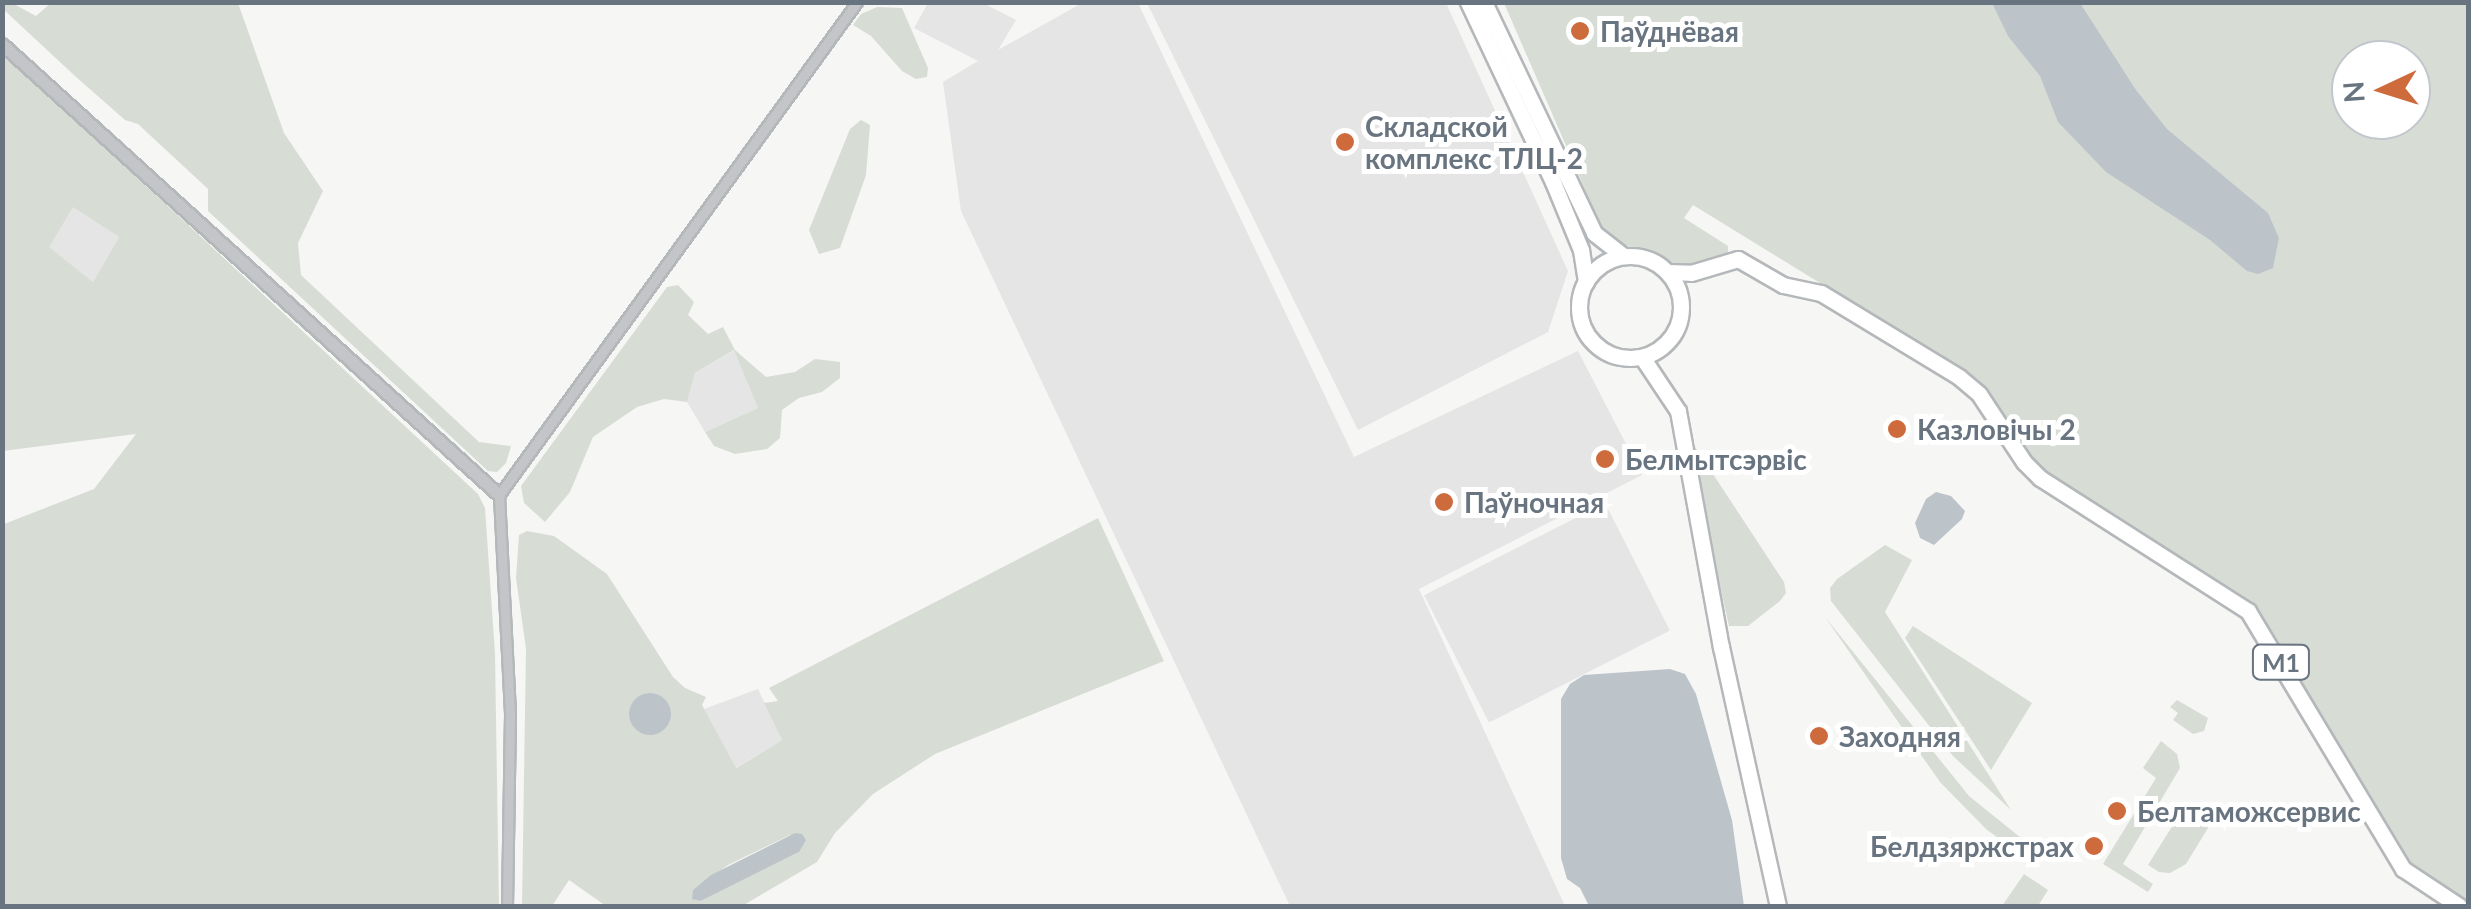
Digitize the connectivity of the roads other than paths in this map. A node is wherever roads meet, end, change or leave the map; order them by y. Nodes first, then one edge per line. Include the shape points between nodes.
1 (857, 2) edge
2 (1468, 2) edge
3 (1484, 2) edge
4 (2, 44) edge
5 (1622, 256) junction
6 (1667, 272) junction
7 (1586, 282) junction
8 (1642, 357) junction
9 (499, 495) junction
10 (507, 906) edge
11 (1778, 906) edge
12 (2459, 906) edge

1 - 9 street
2 - 7 highway via 1581,250
3 - 5 highway, М1 via 1594,232
4 - 9 street
5 - 6 highway, М1 via 1642,257
5 - 7 highway via 1600,265
6 - 8 highway via 1680,294 1680,321 1666,344
6 - 12 highway, М1 via 1692,274 1738,258 1783,284 1821,293 1959,376 2040,478 2248,611 2402,869
7 - 8 highway via 1578,311 1591,340 1614,356
8 - 11 highway via 1678,411
9 - 10 street via 510,713

